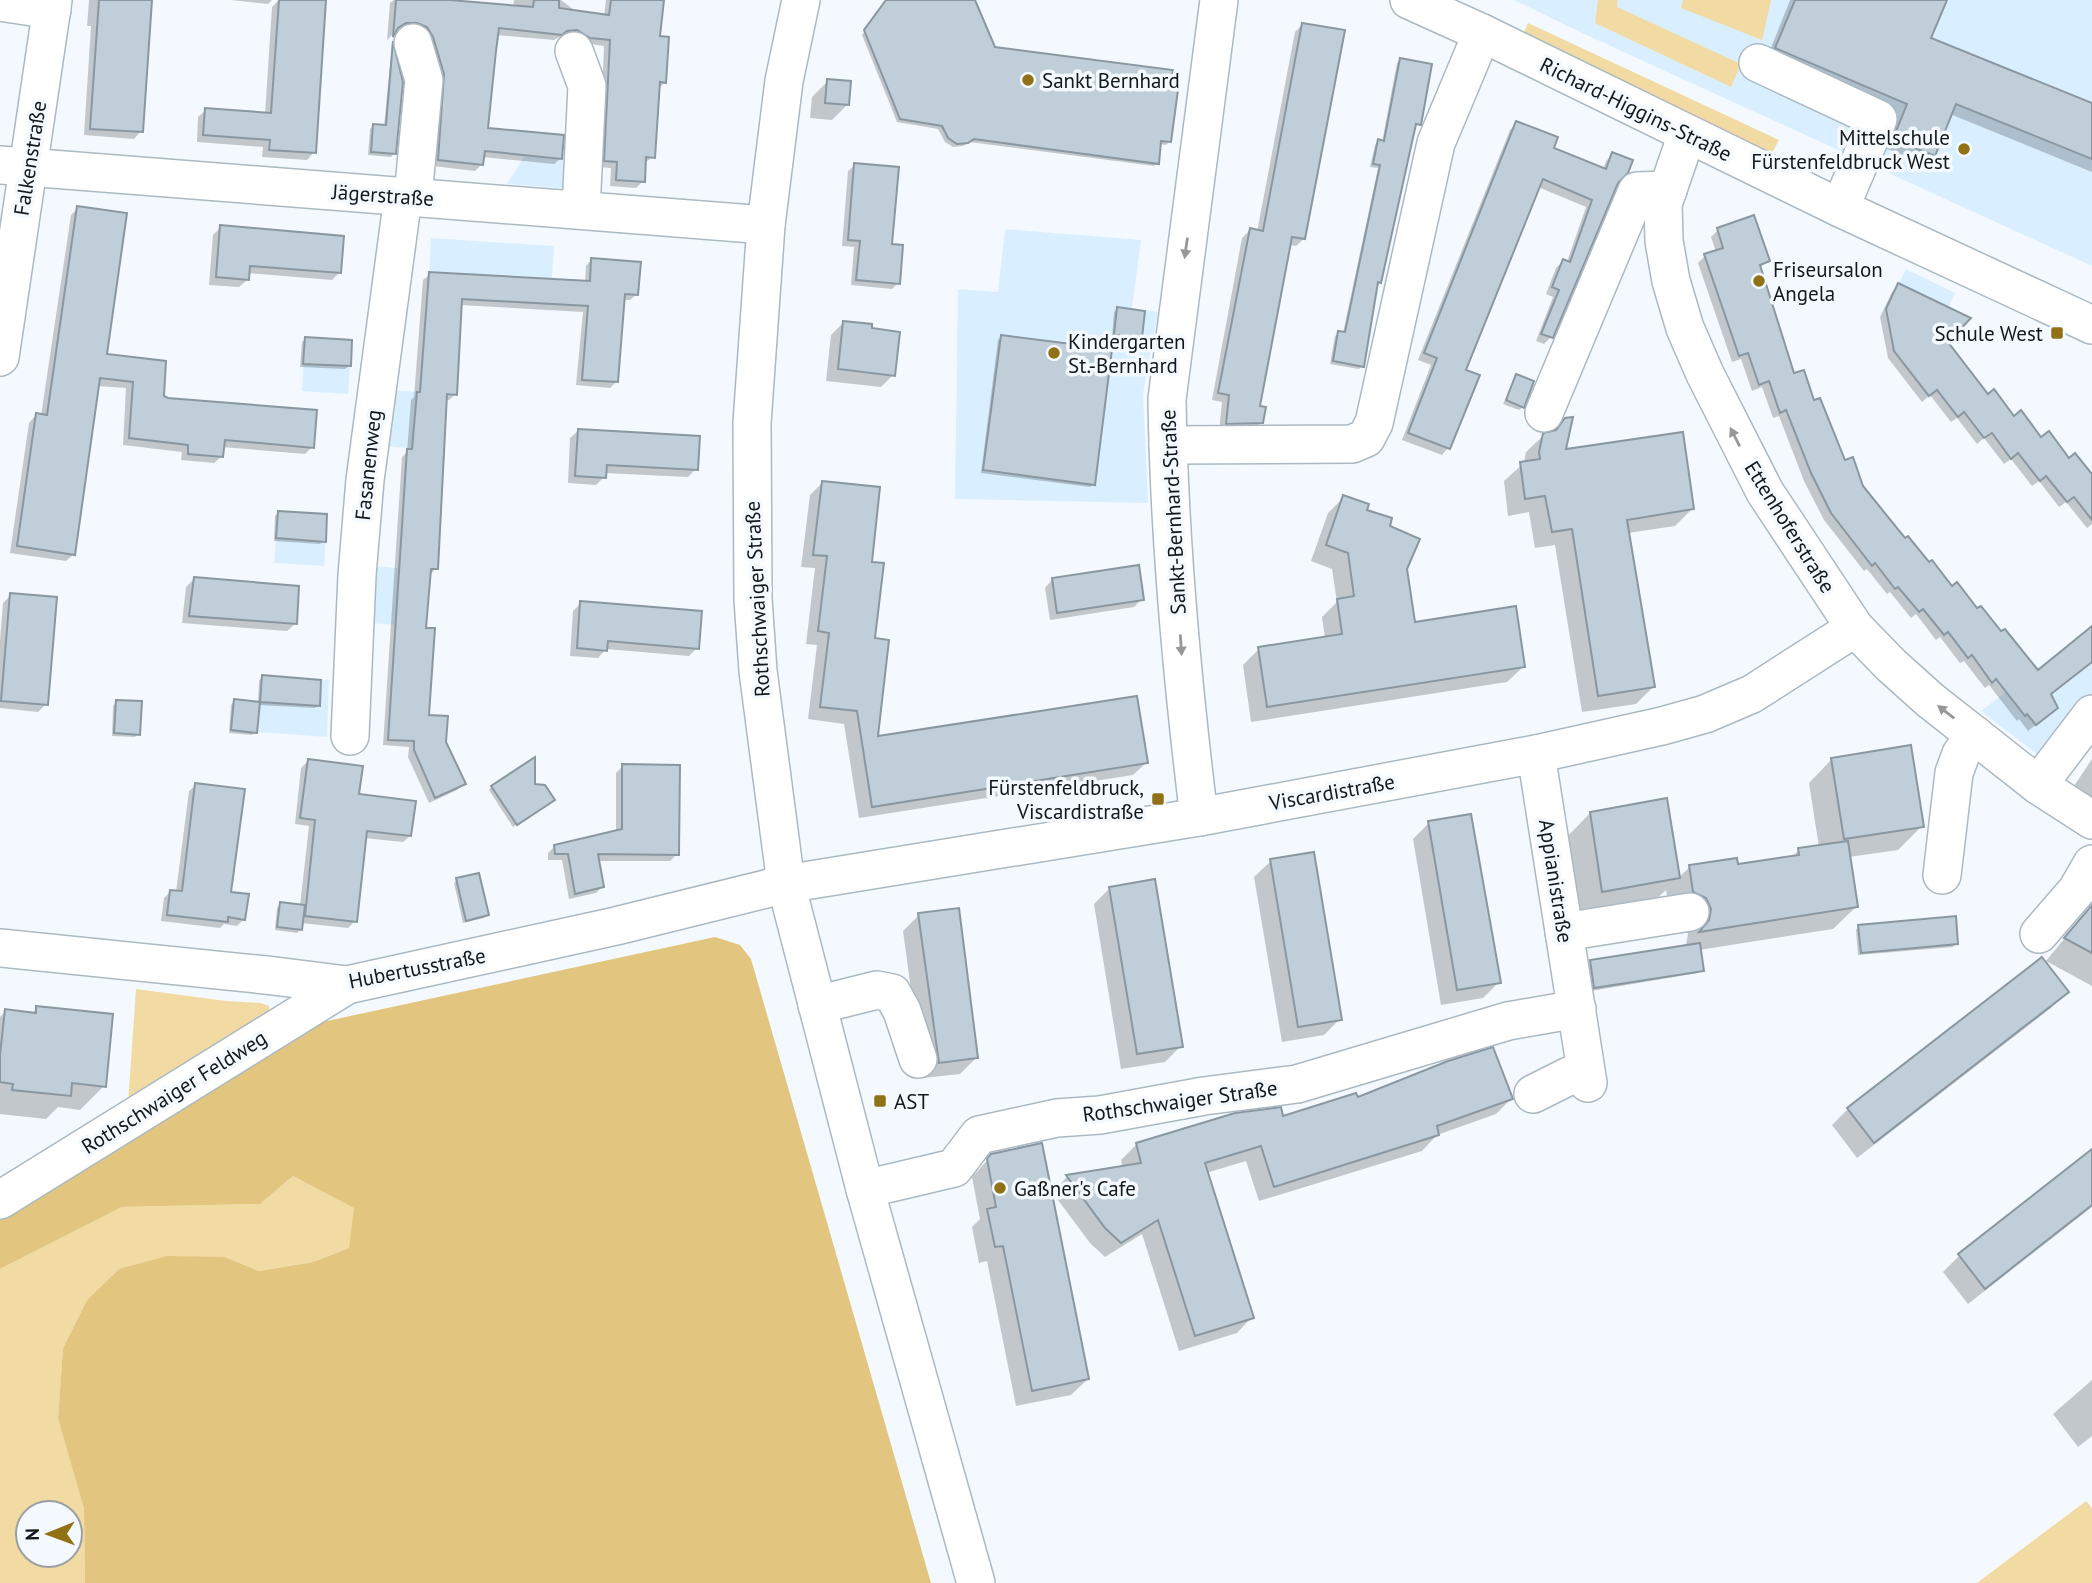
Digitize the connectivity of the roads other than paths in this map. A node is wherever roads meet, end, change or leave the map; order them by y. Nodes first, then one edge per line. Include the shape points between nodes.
1 (801, 0) edge
2 (1219, 0) edge
3 (1409, 0) edge
4 (0, 2) edge
5 (52, 5) edge
6 (1482, 33) junction
7 (413, 43) dead end
8 (574, 51) dead end
9 (1758, 63) dead end
10 (1687, 134) junction
11 (15, 166) edge
12 (1668, 190) junction
13 (408, 197) junction
14 (1840, 208) junction
15 (581, 210) junction
16 (766, 225) junction
17 (2092, 325) edge
18 (0, 357) edge
19 (1544, 413) dead end
20 (1168, 445) junction
21 (1854, 628) junction
22 (2092, 714) edge
23 (1975, 735) junction
24 (350, 736) dead end
25 (1536, 754) junction
26 (2038, 785) junction
27 (1199, 817) junction
28 (2092, 820) edge
29 (2092, 864) edge
30 (1942, 875) dead end
31 (786, 884) junction
32 (1690, 912) dead end
33 (2049, 916) dead end
34 (1564, 932) junction
35 (0, 948) edge
36 (347, 985) junction
37 (817, 1005) junction
38 (1577, 1009) junction
39 (918, 1059) dead end
40 (1533, 1094) dead end
41 (865, 1189) junction
42 (0, 1200) edge
43 (976, 1583) edge

1 - 16 street, Rothschwaiger Straße via 784,81
2 -> 20 street, Sankt-Bernhard-Straße via 1167,399
3 - 6 street, Richard-Higgins-Straße
4 - 5 street
5 - 11 street, Falkenstraße
6 - 10 street, Richard-Higgins-Straße
6 - 20 street via 1436,143 1374,423 1366,438 1352,444
7 - 13 street, Fasanenweg via 424,80
8 - 15 street via 587,86
9 - 14 street via 1878,119
10 - 12 street, Ettenhoferstraße
10 - 14 street, Richard-Higgins-Straße
11 - 13 street, Jägerstraße via 244,174
11 - 18 street, Falkenstraße
12 - 19 street via 1637,191
21 -> 12 street, Ettenhoferstraße via 1765,492 1685,328 1664,241 1663,204
13 - 15 street, Jägerstraße
13 - 24 street, Fasanenweg via 365,480
14 - 17 street, Richard-Higgins-Straße
15 - 16 street, Jägerstraße
16 - 31 street, Rothschwaiger Straße via 752,423 753,599 764,729
20 -> 27 street, Sankt-Bernhard-Straße via 1182,657
23 -> 21 street, Ettenhoferstraße
21 - 25 street, Viscardistraße via 1752,694 1705,715
22 - 26 street
23 - 26 street, Ettenhoferstraße
23 - 30 street via 1954,773
25 - 27 street, Viscardistraße
25 - 34 street, Appianistraße
26 - 28 street, Ettenhoferstraße
27 - 31 street, Viscardistraße
29 - 33 street via 2077,890
31 - 36 street, Hubertusstraße
31 - 37 street, Rothschwaiger Straße
32 - 34 street
34 - 38 street, Appianistraße
35 - 36 street, Hubertusstraße
36 - 42 street, Rothschwaiger Feldweg
37 - 39 street via 877,990 892,993
37 - 41 street, Rothschwaiger Straße
38 - 40 street, Appianistraße via 1587,1077 1569,1076
38 - 41 street, Rothschwaiger Straße via 1508,1021 1297,1084 1057,1118 979,1135 957,1180
41 - 43 street, Rothschwaiger Straße

